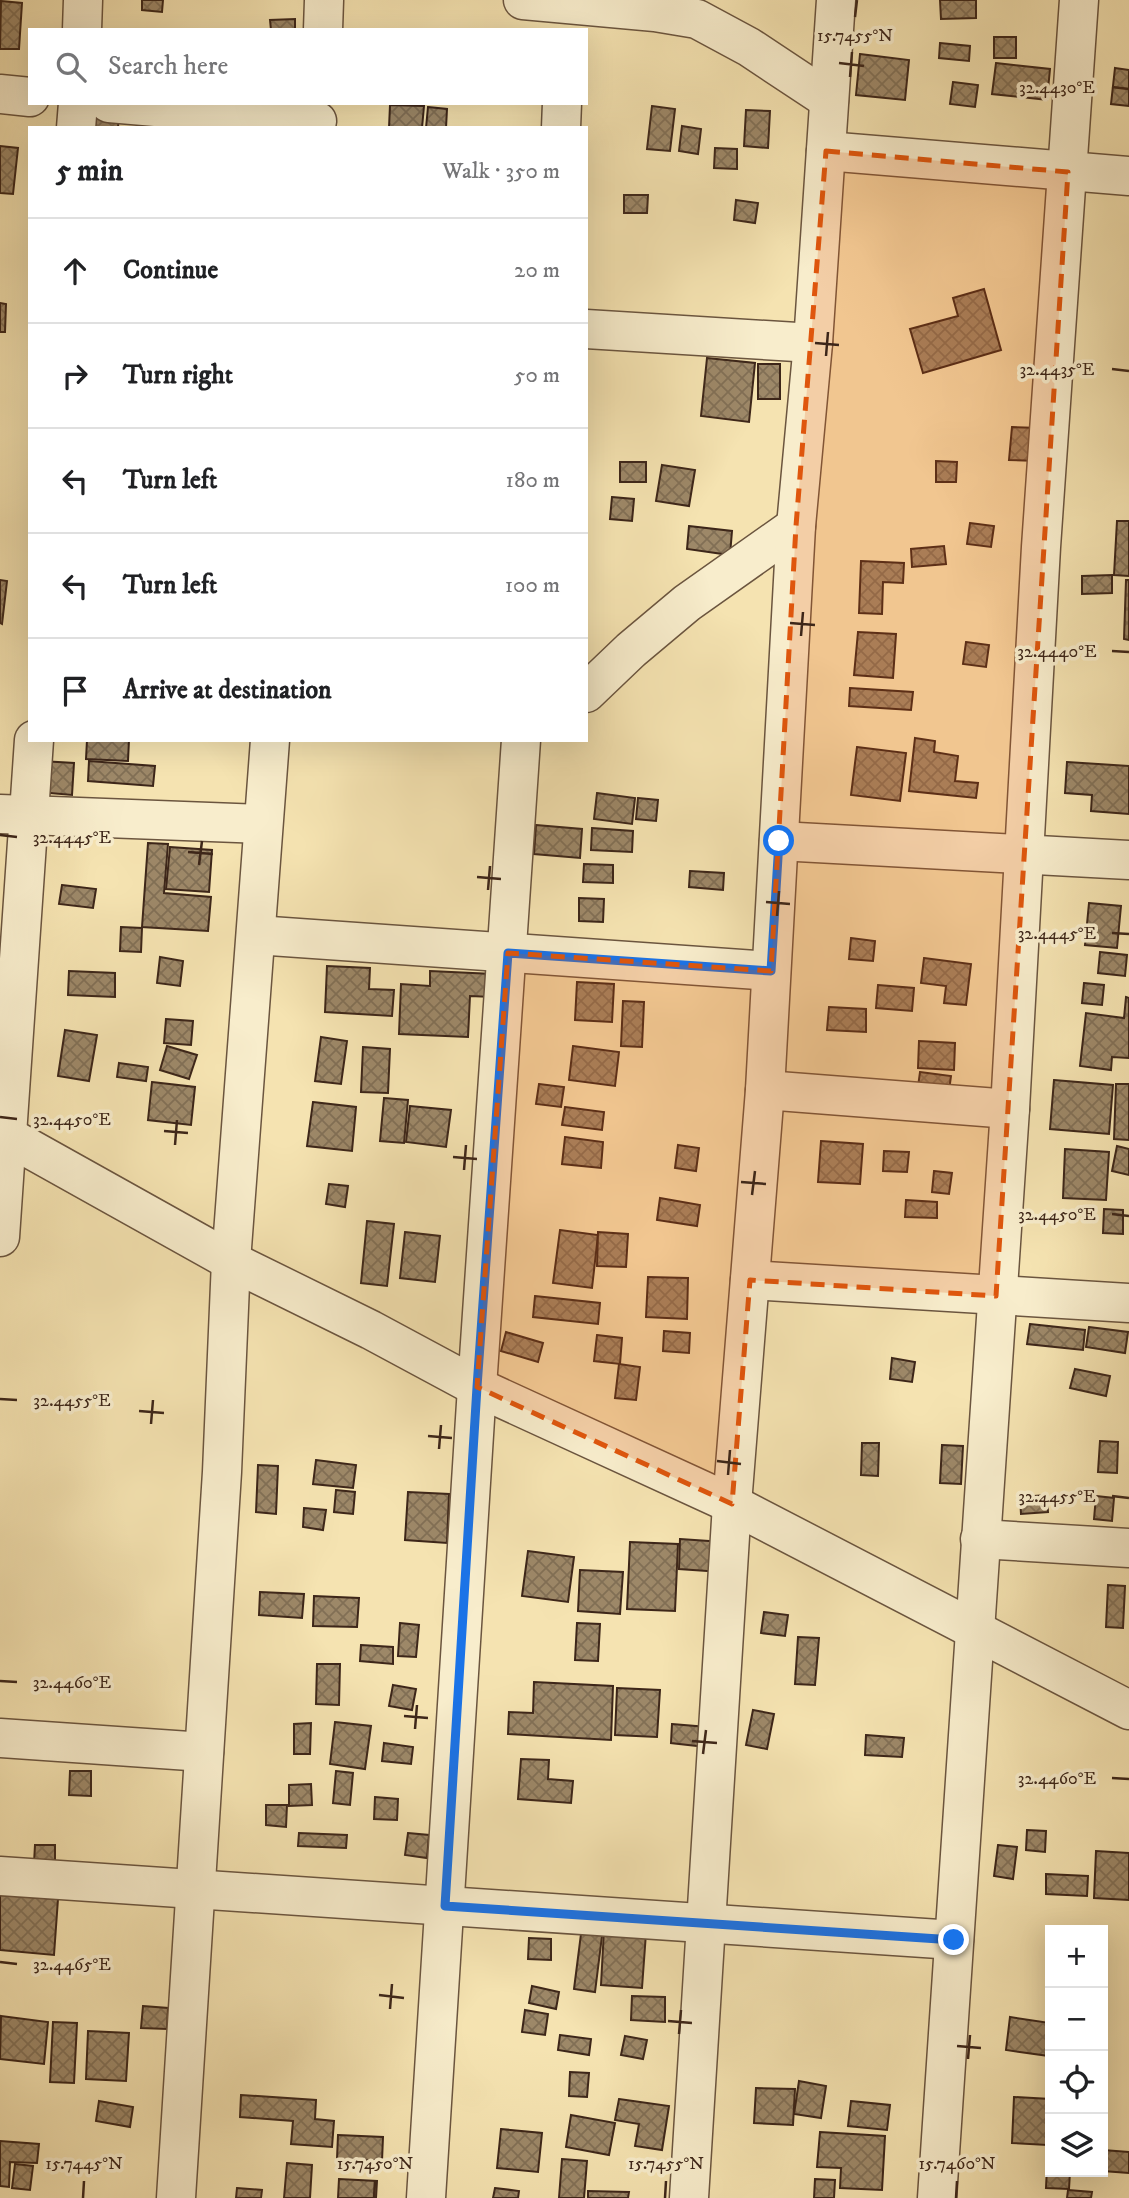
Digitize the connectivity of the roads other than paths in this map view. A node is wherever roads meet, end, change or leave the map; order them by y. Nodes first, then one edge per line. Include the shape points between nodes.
1 (83, 0) edge
2 (324, 0) edge
3 (523, 0) edge
4 (836, 0) edge
5 (1079, 0) edge
6 (568, 11) edge
7 (82, 28) edge
8 (323, 28) edge
9 (0, 94) edge
10 (28, 97) edge
11 (829, 100) junction
12 (78, 105) edge
13 (139, 105) edge
14 (562, 105) edge
15 (317, 117) edge
16 (76, 126) edge
17 (561, 126) edge
18 (826, 151) junction
19 (1068, 172) junction
20 (1129, 176) edge
21 (588, 329) edge
22 (813, 344) junction
23 (796, 526) junction
24 (588, 691) edge
25 (33, 742) edge
26 (270, 742) edge
27 (525, 744) edge
28 (15, 815) edge
29 (263, 824) junction
30 (779, 841) junction
31 (1024, 854) junction
32 (1129, 860) edge
33 (256, 935) junction
34 (508, 953) junction
35 (771, 971) junction
36 (765, 1090) junction
37 (1010, 1109) junction
38 (4, 1134) edge
39 (0, 1237) edge
40 (231, 1261) junction
41 (750, 1280) junction
42 (996, 1296) junction
43 (1129, 1303) edge
44 (477, 1387) junction
45 (732, 1504) junction
46 (979, 1539) junction
47 (1129, 1548) edge
48 (974, 1630) junction
49 (1129, 1710) edge
50 (0, 1738) edge
51 (204, 1752) junction
52 (0, 1876) edge
53 (196, 1889) junction
54 (445, 1906) junction
55 (707, 1923) junction
56 (954, 1940) junction
57 (176, 2198) edge
58 (426, 2198) edge
59 (689, 2198) edge
60 (937, 2198) edge

1 - 7 street
2 - 8 street
3 - 6 street
4 - 11 street
5 - 19 street
6 - 11 street via 655,12 697,19
9 - 10 street
11 - 18 street
12 - 16 street
13 - 15 street
14 - 17 street
18 - 19 street
18 - 22 street
19 - 20 street
19 - 31 street
21 - 22 street
22 - 23 street
23 - 24 street via 687,603
23 - 30 street
25 - 28 street
26 - 29 street
27 - 34 street
28 - 29 street
28 - 38 street
29 - 33 street
30 - 31 street
30 - 35 street
31 - 32 street
31 - 37 street
33 - 34 street
33 - 40 street
34 - 35 street
34 - 44 street
35 - 36 street
36 - 37 street
36 - 41 street
37 - 42 street
38 - 39 street
38 - 40 street
40 - 44 street
40 - 51 street
41 - 42 street
41 - 45 street
42 - 43 street
42 - 46 street
44 - 45 street
44 - 54 street
45 - 48 street
45 - 55 street
46 - 47 street
46 - 48 street
48 - 49 street
48 - 56 street
50 - 51 street
51 - 53 street
52 - 53 street
53 - 54 street
53 - 57 street
54 - 55 street
54 - 58 street
55 - 56 street
55 - 59 street
56 - 60 street

